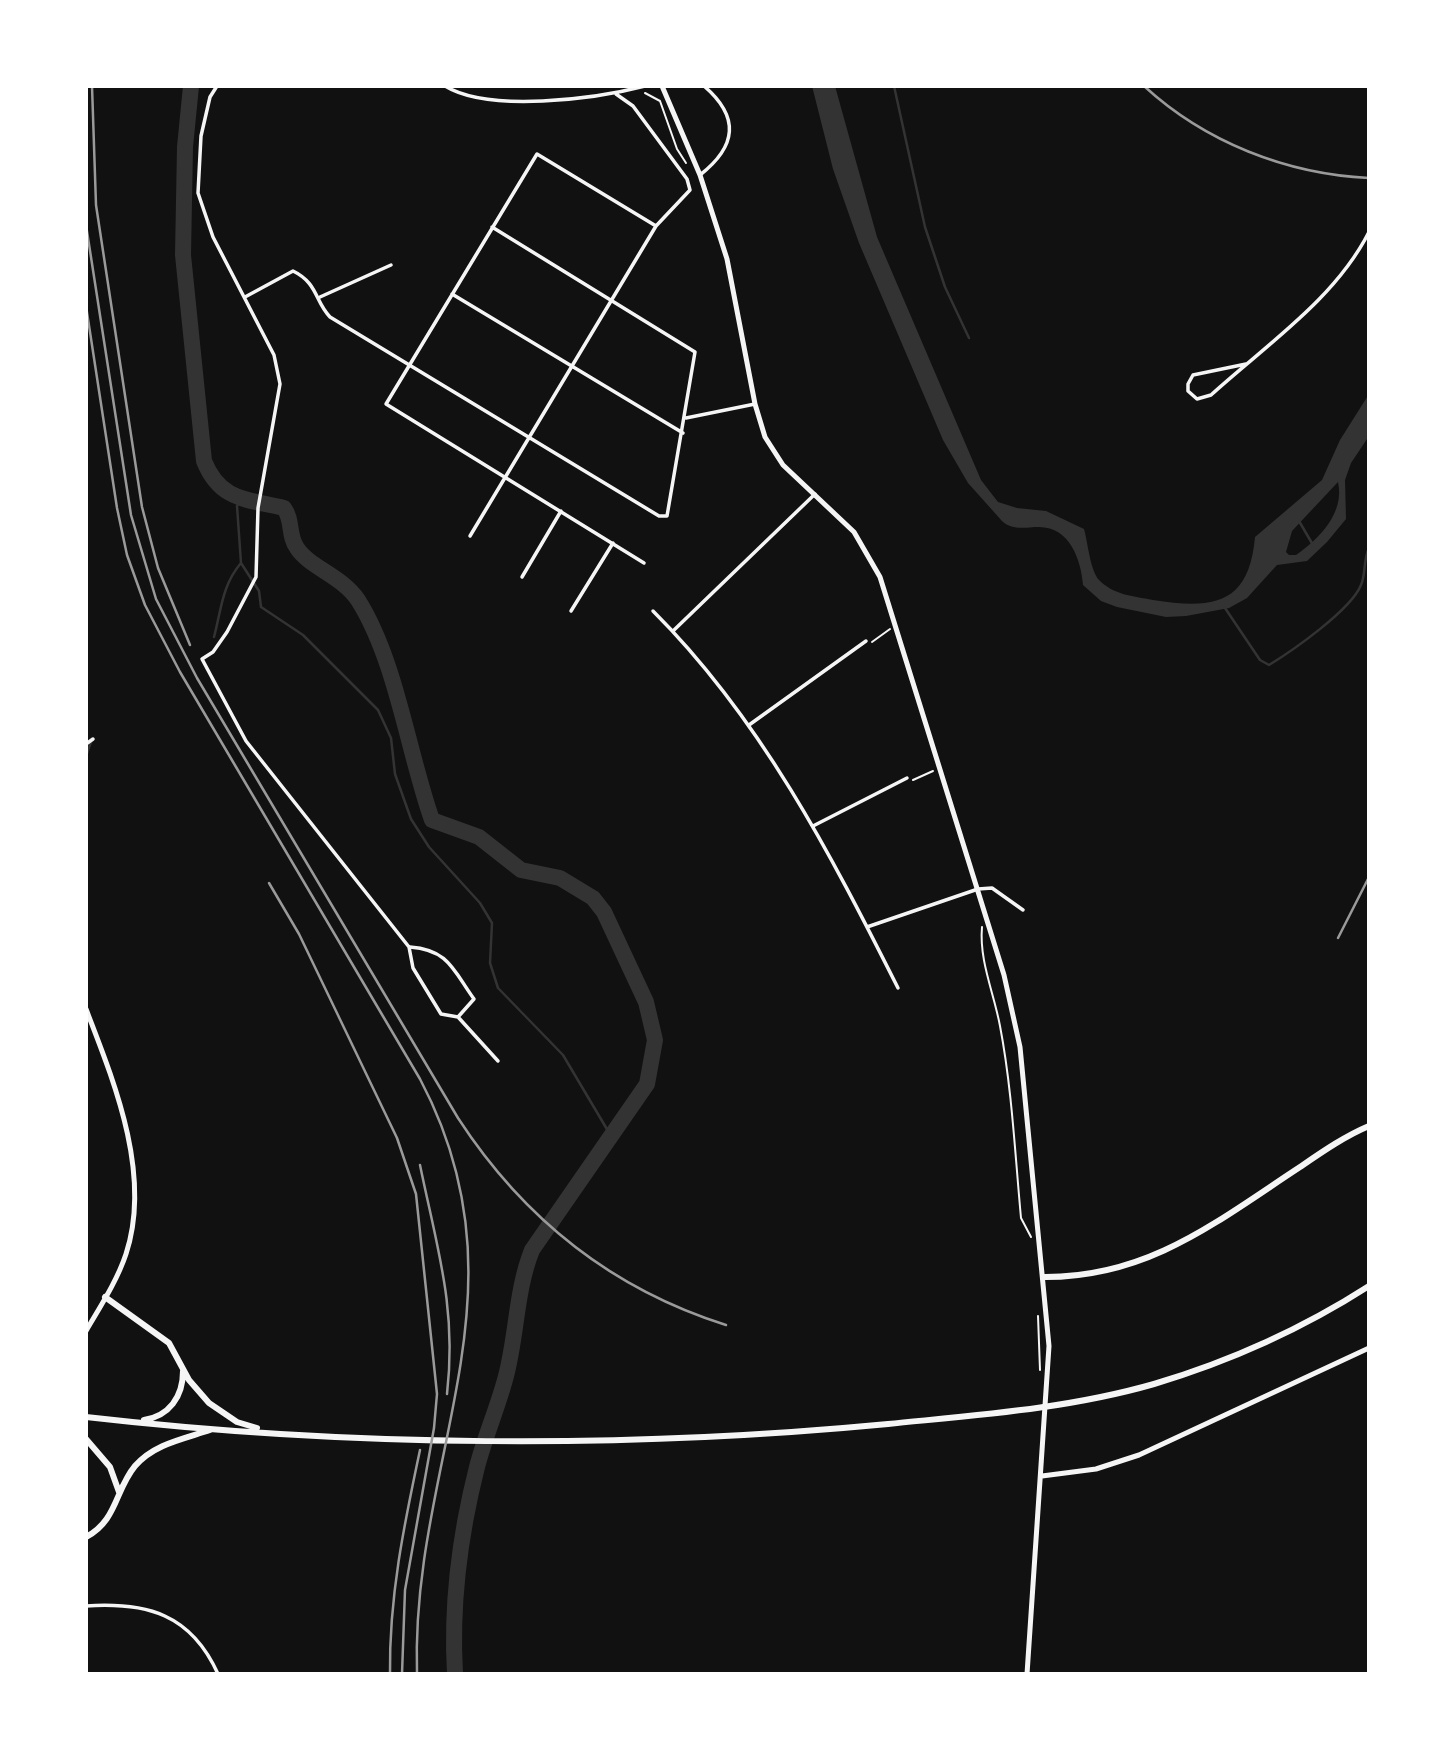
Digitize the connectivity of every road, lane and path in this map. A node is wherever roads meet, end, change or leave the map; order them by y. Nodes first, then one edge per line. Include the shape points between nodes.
1 (217, 86) edge
2 (445, 86) edge
3 (645, 86) edge
4 (662, 86) edge
5 (704, 86) edge
6 (644, 92) dead end
7 (616, 94) junction
8 (689, 166) dead end
9 (700, 174) junction
10 (656, 226) junction
11 (492, 228) junction
12 (1369, 232) edge
13 (391, 265) dead end
14 (452, 294) junction
15 (319, 296) junction
16 (245, 297) junction
17 (610, 299) junction
18 (571, 364) junction
19 (1246, 364) junction
20 (409, 365) junction
21 (755, 404) junction
22 (686, 418) junction
23 (683, 433) junction
24 (528, 436) junction
25 (504, 478) junction
26 (815, 494) junction
27 (561, 511) junction
28 (470, 536) dead end
29 (613, 543) junction
30 (645, 563) dead end
31 (522, 577) dead end
32 (571, 611) dead end
33 (653, 611) dead end
34 (896, 625) junction
35 (673, 631) junction
36 (867, 643) joint
37 (749, 725) junction
38 (93, 739) dead end
39 (86, 744) edge
40 (932, 760) dead end
41 (936, 773) dead end
42 (908, 780) joint
43 (938, 780) dead end
44 (813, 826) junction
45 (978, 889) junction
46 (1023, 910) dead end
47 (982, 923) dead end
48 (867, 927) junction
49 (409, 947) junction
50 (898, 988) dead end
51 (86, 1009) edge
52 (458, 1017) junction
53 (498, 1061) dead end
54 (1369, 1126) edge
55 (1032, 1239) dead end
56 (1043, 1278) junction
57 (1369, 1286) edge
58 (105, 1297) junction
59 (1038, 1308) dead end
60 (86, 1331) edge
61 (1369, 1348) edge
62 (183, 1370) junction
63 (1044, 1381) junction
64 (86, 1417) edge
65 (114, 1420) junction
66 (215, 1428) junction
67 (325, 1437) junction
68 (86, 1439) edge
69 (1042, 1476) junction
70 (120, 1496) junction
71 (86, 1537) edge
72 (86, 1606) edge
73 (218, 1674) edge
74 (1027, 1674) edge

1 - 16 street via 209,97 201,136 198,193 213,237
2 - 7 street via 492,101
3 - 7 street
4 - 9 street
5 - 9 street via 720,100 729,118 729,138 719,160
6 - 8 path via 660,101 677,149
7 - 10 street via 633,106 687,179 688,196
9 - 21 street via 727,259
10 - 11 street via 537,154
10 - 17 street
11 - 14 street
11 - 17 street
12 - 19 street via 1332,286
13 - 15 street
14 - 18 street
14 - 20 street
15 - 16 street via 293,271
15 - 20 street via 330,317
16 - 49 street via 279,371 258,508 256,577 213,652 202,659 246,741
17 - 18 street
17 - 22 street via 695,352
18 - 23 street
18 - 24 street
19 - 19 street via 1208,398 1197,399 1188,391 1193,374
20 - 24 street
20 - 25 street via 386,404
21 - 22 street
21 - 26 street via 772,451
22 - 23 street
23 - 24 street via 667,516
24 - 25 street
25 - 27 street
25 - 28 street
26 - 34 street via 863,544
26 - 35 street
27 - 29 street
27 - 31 street
29 - 30 street
29 - 32 street
33 - 35 street
34 - 36 path
34 - 45 street
35 - 37 street
36 - 37 street
37 - 44 street
38 - 39 street
40 - 41 path
42 - 43 path via 934,771
42 - 44 street
44 - 48 street
45 - 46 street via 992,888
45 - 48 street
45 - 56 street via 1012,1003 1020,1047
47 - 55 path via 980,950 1001,1027 1021,1218
48 - 50 street
49 - 52 street via 413,968 441,1014
49 - 52 street via 443,955 474,999
51 - 58 street via 135,1169 131,1237
52 - 53 street
54 - 56 main road via 1170,1250 1103,1273
56 - 63 street via 1049,1346
57 - 67 main road via 1329,1312 1246,1353 1153,1384 1066,1405 812,1431 660,1438
58 - 60 street
58 - 62 main road via 164,1337
59 - 63 path
61 - 69 street via 1139,1455 1096,1469
62 - 65 main road via 178,1396 166,1412 140,1421
62 - 67 main road via 209,1403 237,1422
63 - 69 street
64 - 65 main road
65 - 66 main road
66 - 67 main road
66 - 70 main road via 147,1455 130,1473
68 - 70 main road via 110,1467
69 - 74 street
70 - 71 main road via 109,1518
72 - 73 street via 123,1603 163,1615 199,1644

